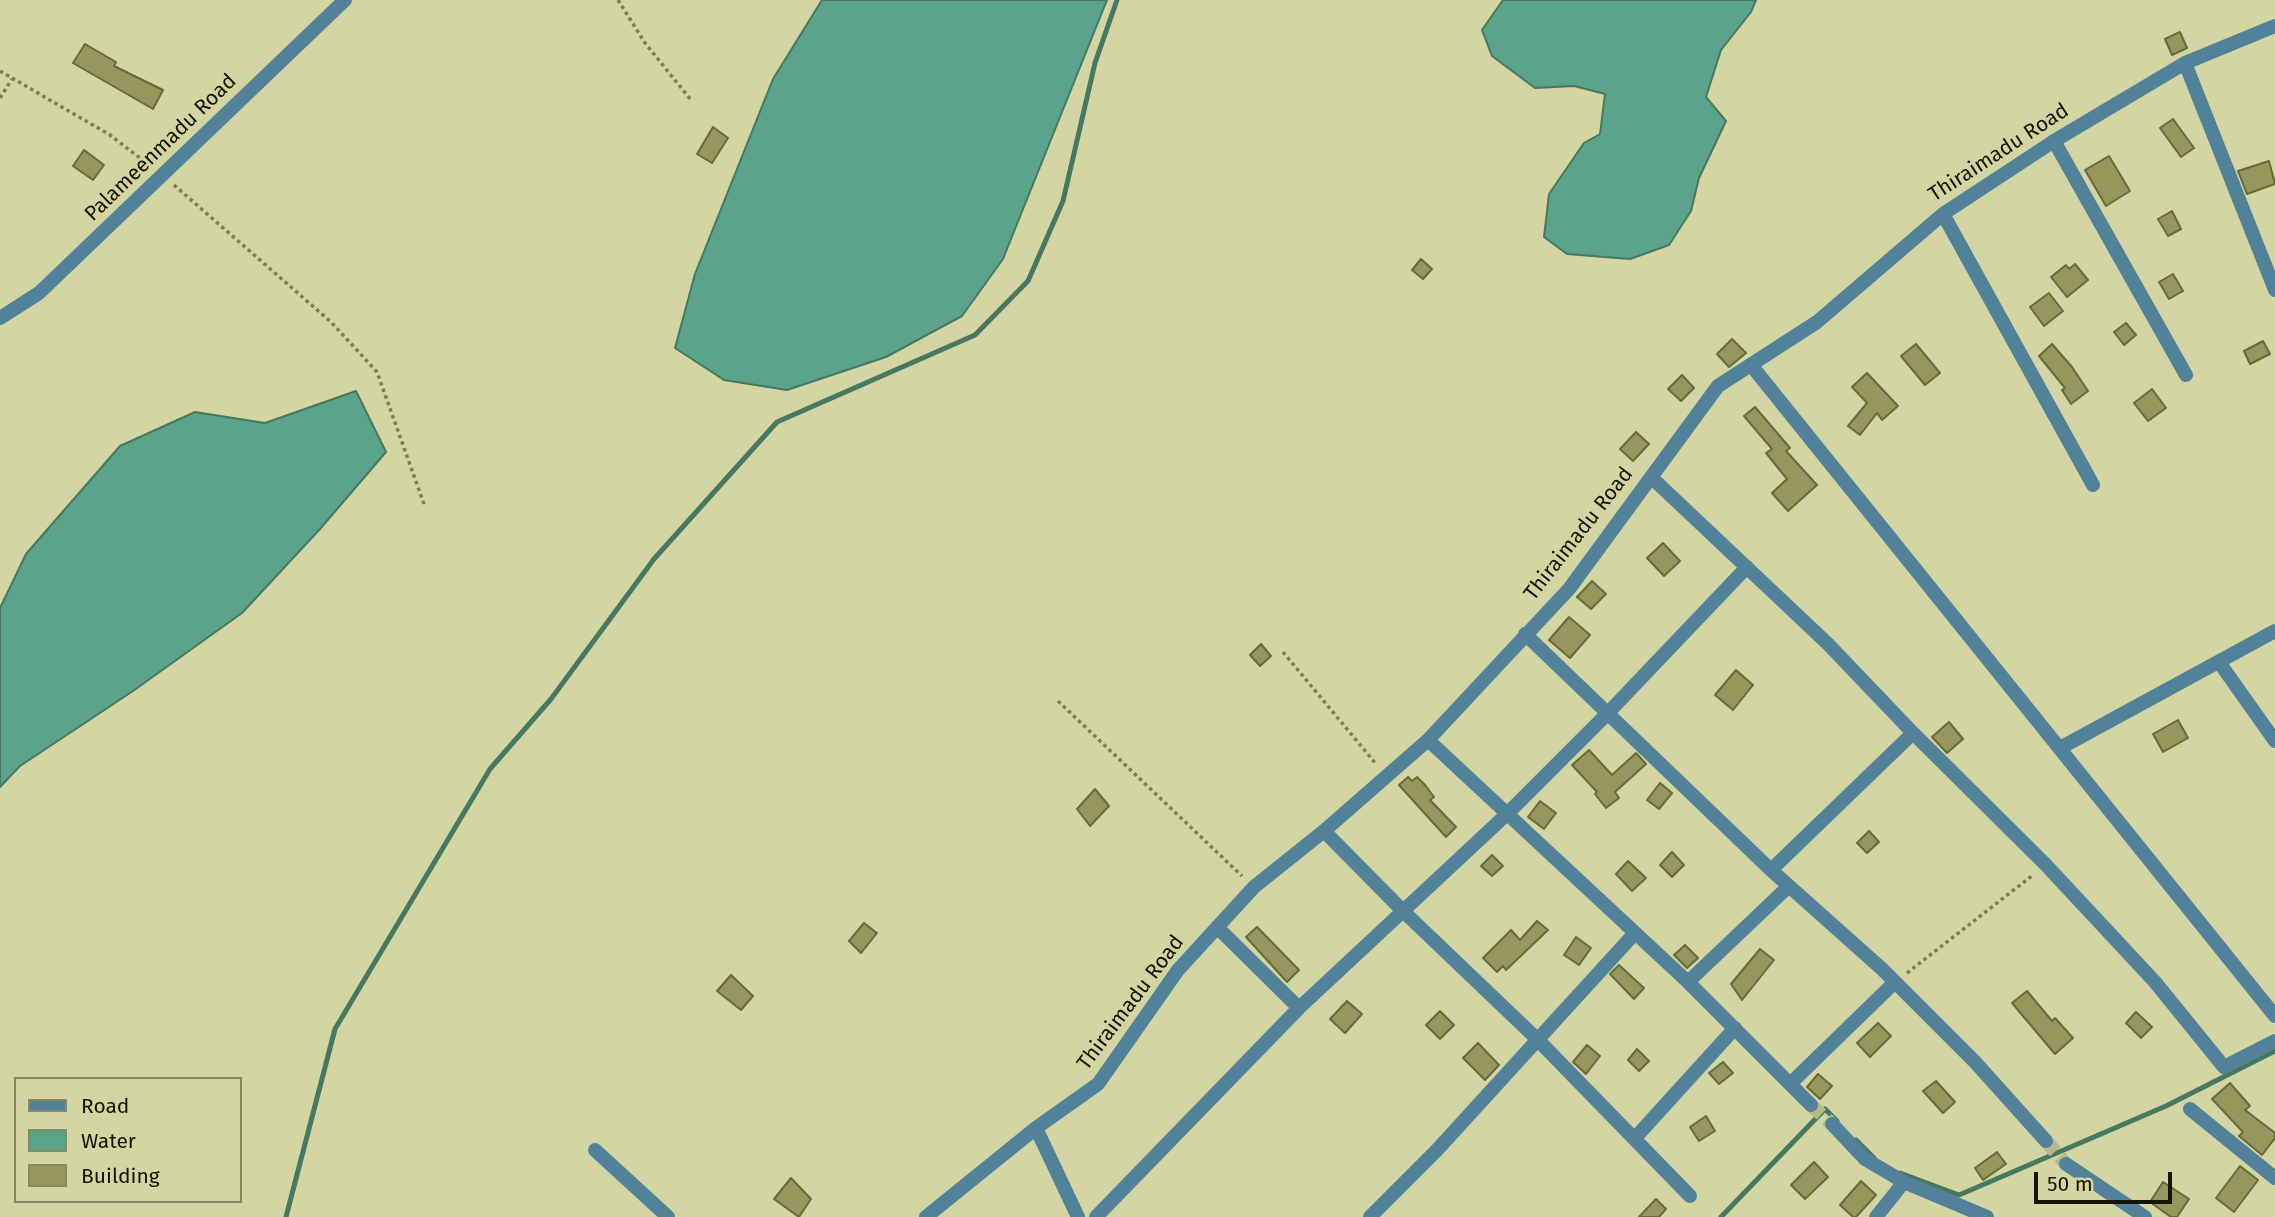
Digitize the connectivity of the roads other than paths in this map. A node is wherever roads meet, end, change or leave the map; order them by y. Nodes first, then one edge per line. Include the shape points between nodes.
1 (345, 0) edge
2 (2275, 26) edge
3 (2185, 63) junction
4 (2054, 141) junction
5 (1943, 214) junction
6 (2275, 290) edge
7 (0, 318) edge
8 (1751, 365) junction
9 (2186, 376) dead end
10 (1651, 477) junction
11 (2092, 485) dead end
12 (1747, 567) junction
13 (2275, 631) edge
14 (1525, 634) junction
15 (2219, 662) junction
16 (1607, 714) junction
17 (1913, 733) junction
18 (1429, 740) junction
19 (2275, 741) edge
20 (2060, 748) junction
21 (1507, 814) junction
22 (1324, 831) junction
23 (1771, 870) junction
24 (1789, 886) junction
25 (1404, 912) junction
26 (1217, 928) junction
27 (1635, 933) junction
28 (1688, 982) junction
29 (1895, 982) junction
30 (1299, 1008) junction
31 (2275, 1016) edge
32 (1735, 1028) junction
33 (1538, 1039) junction
34 (2275, 1041) edge
35 (1791, 1083) junction
36 (1811, 1105) tunnel mouth
37 (2190, 1109) dead end
38 (1832, 1124) tunnel mouth
39 (1036, 1128) junction
40 (1635, 1138) junction
41 (2046, 1141) tunnel mouth
42 (595, 1150) dead end
43 (2066, 1164) tunnel mouth
44 (2274, 1174) edge
45 (1904, 1182) junction
46 (1690, 1196) dead end
47 (668, 1217) edge
48 (926, 1217) edge
49 (1078, 1217) edge
50 (1096, 1217) edge
51 (1370, 1217) edge
52 (1876, 1217) edge
53 (1985, 1217) edge
54 (2144, 1217) edge

1 - 7 street, Palameenmadu Road via 39,293
2 - 3 street, Thiraimadu Road
3 - 4 street, Thiraimadu Road
3 - 6 street
4 - 5 street, Thiraimadu Road
4 - 9 street
5 - 8 street, Thiraimadu Road via 1816,322
5 - 11 street
8 - 10 street, Thiraimadu Road via 1718,386
8 - 20 street
10 - 12 street
10 - 14 street, Thiraimadu Road via 1569,589
12 - 16 street
12 - 17 street via 1828,643
13 - 15 street
14 - 16 street
14 - 18 street, Thiraimadu Road
15 - 19 street
15 - 20 street
16 - 21 street
16 - 23 street
17 - 23 street
17 - 34 street via 2155,982 2224,1067
18 - 21 street
18 - 22 street, Thiraimadu Road
20 - 31 street
21 - 25 street
21 - 27 street
22 - 25 street
22 - 26 street, Thiraimadu Road via 1254,887
23 - 24 street
24 - 28 street
24 - 29 street
25 - 30 street
25 - 33 street
26 - 30 street
26 - 39 street, Thiraimadu Road via 1178,970 1098,1084
27 - 28 street
27 - 33 street
28 - 32 street
29 - 35 street
29 - 41 street
30 - 50 street
32 - 35 street
32 - 40 street
33 - 40 street
33 - 51 street
35 - 36 street
37 - 44 street
38 - 45 street via 1865,1159
39 - 48 street, Thiraimadu Road
39 - 49 street
40 - 46 street
42 - 47 street
43 - 54 street
45 - 52 street
45 - 53 street

